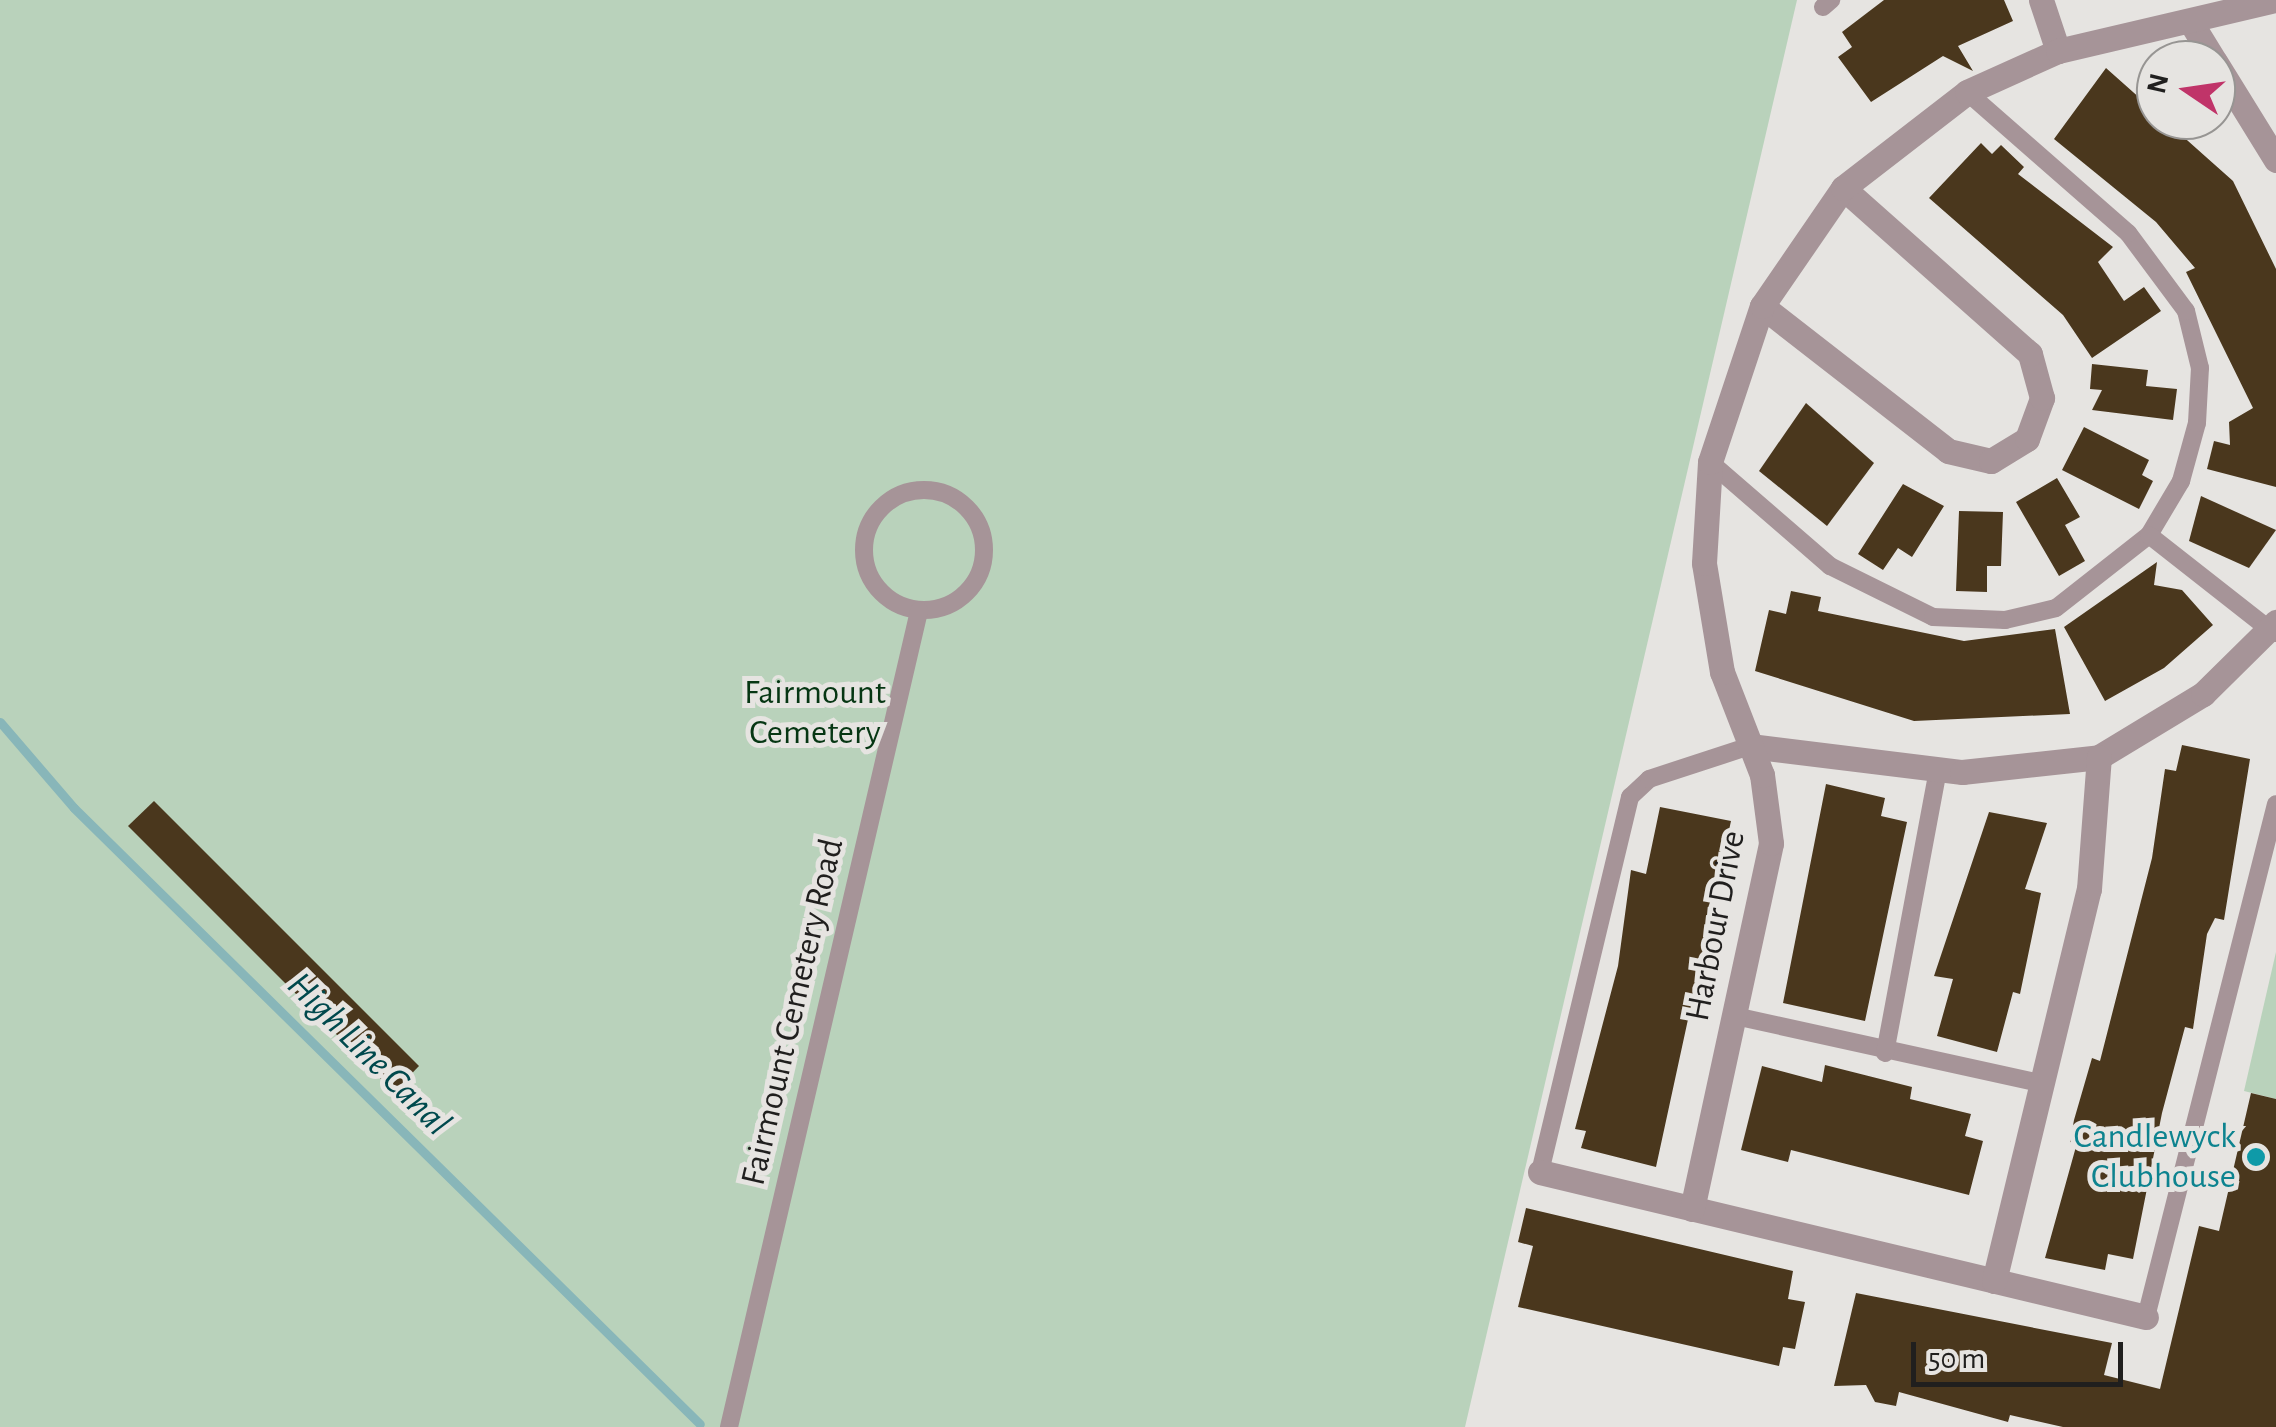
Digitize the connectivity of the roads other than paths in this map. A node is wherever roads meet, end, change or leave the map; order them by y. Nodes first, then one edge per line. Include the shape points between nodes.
1 (2041, 0) edge
2 (2276, 0) edge
3 (2190, 10) edge
4 (2204, 40) edge
5 (2058, 51) junction
6 (1967, 92) junction
7 (2236, 96) edge
8 (2276, 160) edge
9 (1843, 188) junction
10 (1762, 306) junction
11 (1710, 462) junction
12 (2150, 534) junction
13 (919, 611) junction
14 (2275, 629) edge
15 (1750, 746) junction
16 (2098, 757) junction
17 (1938, 770) junction
18 (2276, 804) edge
19 (1736, 1016) junction
20 (1884, 1053) junction
21 (2035, 1082) junction
22 (1540, 1172) joint
23 (1692, 1209) junction
24 (1994, 1281) junction
25 (2146, 1317) joint
26 (729, 1427) edge

1 - 5 street
2 - 3 street, Harbour Drive
3 - 4 street
3 - 5 street, Harbour Drive
5 - 6 street, Harbour Drive
6 - 9 street, Harbour Drive
6 - 12 lane via 2128,232 2186,311 2200,368 2196,423 2181,480
7 - 8 street
9 - 10 street, Harbour Drive
9 - 10 street via 2030,354 2042,398 2028,439 1991,461 1948,451
10 - 11 street, Harbour Drive
11 - 12 lane via 1830,566 1933,617 2004,620 2056,608
11 - 15 street, Harbour Drive via 1710,622
12 - 14 lane
13 - 13 lane via 966,592 984,548 958,500 919,490 883,506 864,542 871,580
13 - 26 lane, Fairmount Cemetery Road
14 - 16 street via 2203,694
15 - 17 street
15 - 19 street, Harbour Drive via 1772,843
15 - 22 lane via 1649,779 1630,797
16 - 17 street via 2025,770
16 - 21 street via 2088,888
17 - 20 lane
18 - 25 lane
19 - 20 lane
19 - 23 street, Harbour Drive
20 - 21 lane
21 - 24 street
22 - 23 street
23 - 24 street
24 - 25 street

